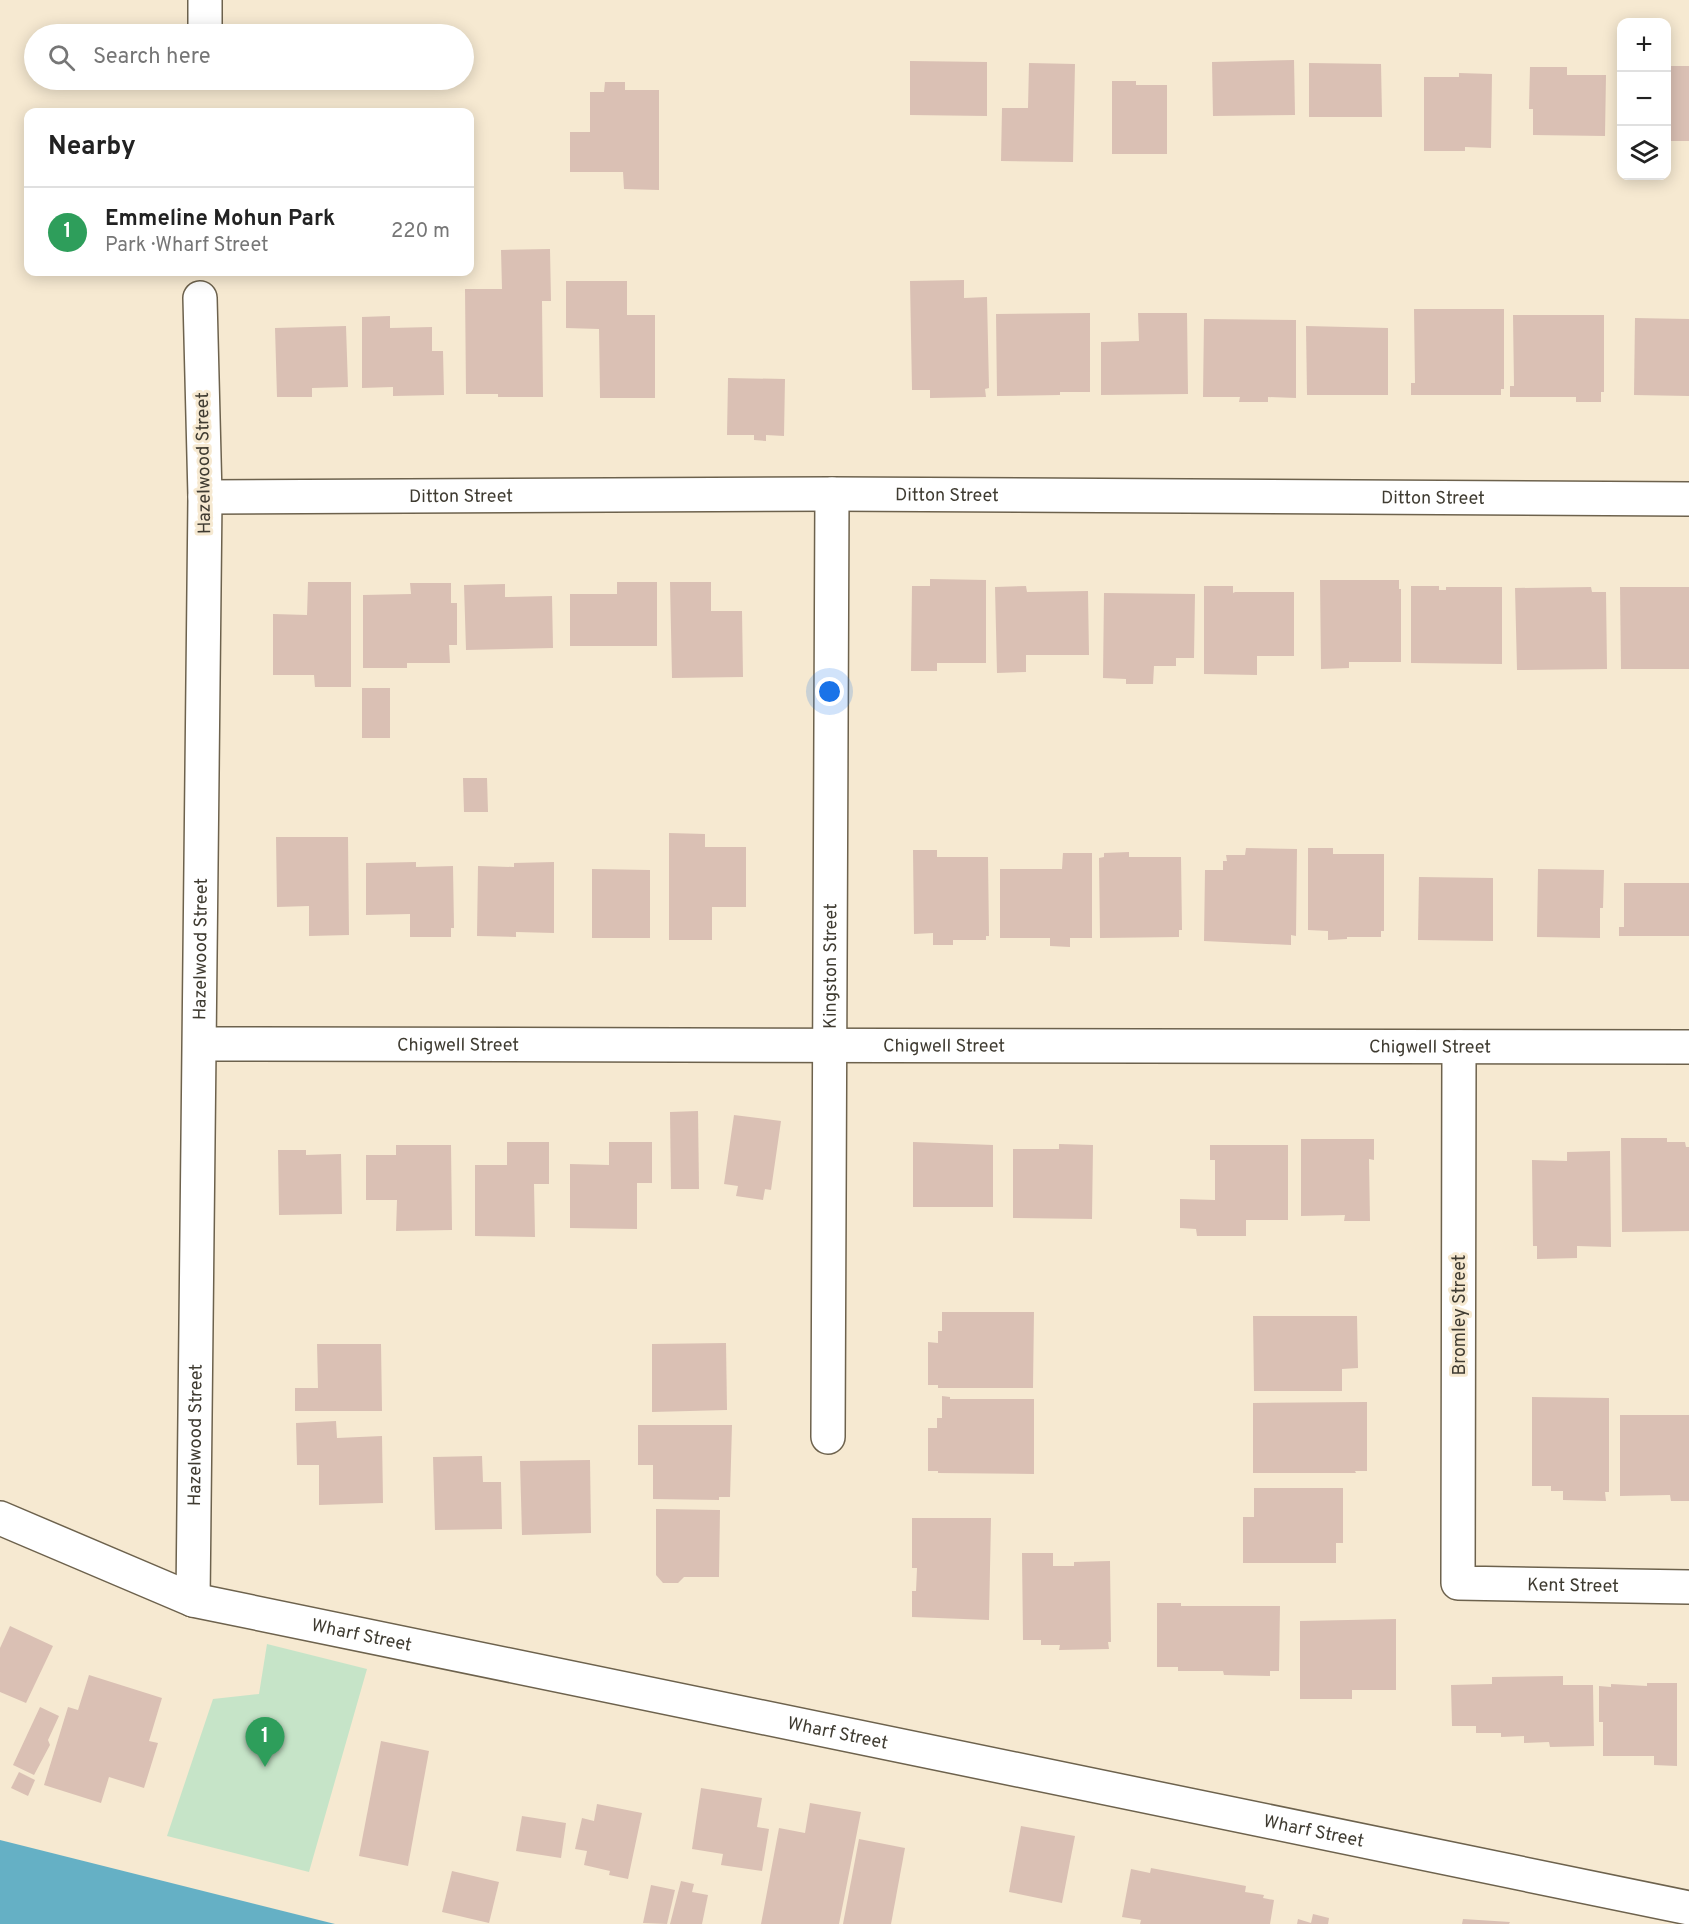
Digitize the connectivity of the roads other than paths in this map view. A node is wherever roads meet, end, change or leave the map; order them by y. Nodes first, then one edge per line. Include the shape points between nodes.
1 (205, 0) edge
2 (205, 24) edge
3 (200, 298) dead end
4 (832, 494) junction
5 (205, 497) junction
6 (1689, 499) edge
7 (200, 1044) junction
8 (828, 1045) junction
9 (1459, 1047) junction
10 (1689, 1047) edge
11 (828, 1437) dead end
12 (0, 1518) edge
13 (1458, 1583) joint
14 (1689, 1587) edge
15 (193, 1600) junction
16 (1689, 1908) edge

1 - 2 street
3 - 5 street, Hazelwood Street
4 - 5 street, Ditton Street
4 - 6 street, Ditton Street
4 - 8 street, Kingston Street
5 - 7 street, Hazelwood Street
7 - 8 street, Chigwell Street
7 - 15 street, Hazelwood Street
8 - 9 street, Chigwell Street
8 - 11 street, Kingston Street
9 - 10 street, Chigwell Street
9 - 13 street, Bromley Street
12 - 15 street, Wharf Street
13 - 14 street, Kent Street
15 - 16 street, Wharf Street

